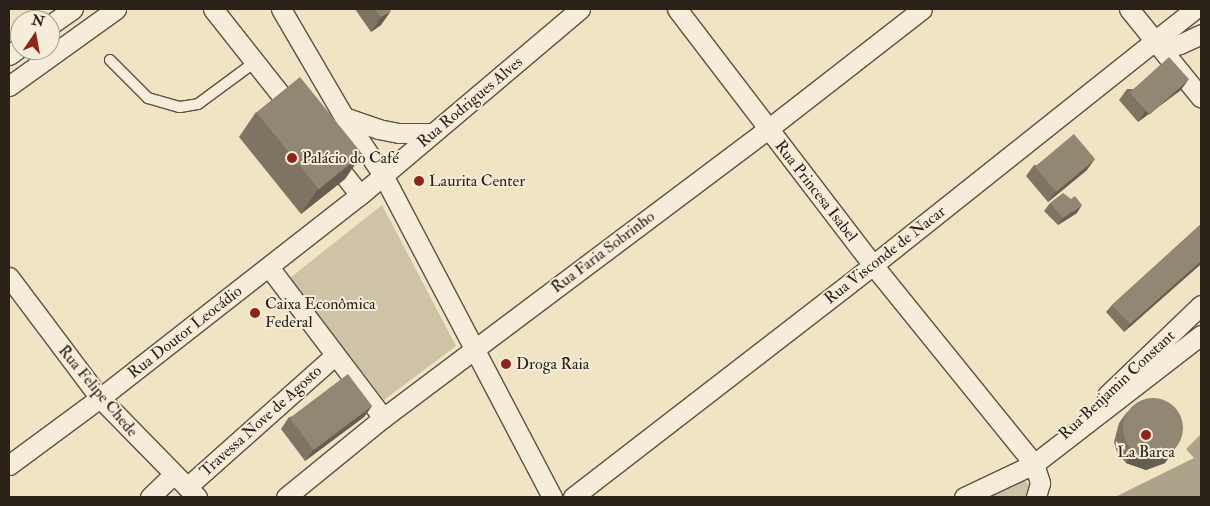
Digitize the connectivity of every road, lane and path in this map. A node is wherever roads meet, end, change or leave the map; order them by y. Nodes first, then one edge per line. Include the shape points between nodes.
1 (73, 9) edge
2 (116, 9) edge
3 (213, 9) edge
4 (281, 9) edge
5 (580, 9) edge
6 (677, 9) edge
7 (922, 9) edge
8 (1129, 9) edge
9 (1195, 9) edge
10 (60, 18) edge
11 (1201, 34) edge
12 (1159, 44) junction
13 (110, 60) dead end
14 (255, 62) junction
15 (9, 86) edge
16 (1201, 98) edge
17 (344, 117) junction
18 (305, 125) edge
19 (768, 129) junction
20 (432, 133) junction
21 (317, 141) edge
22 (383, 175) junction
23 (360, 195) junction
24 (873, 265) junction
25 (269, 267) junction
26 (9, 277) edge
27 (1201, 305) edge
28 (1201, 335) edge
29 (474, 352) junction
30 (335, 355) junction
31 (100, 398) junction
32 (384, 418) junction
33 (1034, 464) junction
34 (9, 466) edge
35 (186, 486) edge
36 (150, 497) edge
37 (286, 497) edge
38 (552, 497) edge
39 (573, 497) edge
40 (964, 497) edge
41 (1036, 497) edge

1 - 10 street
2 - 15 street
3 - 14 street
4 - 17 street
5 - 20 street, Rua Rodrigues Alves
6 - 19 street, Rua Princesa Isabel
7 - 19 street, Rua Faria Sobrinho
8 - 12 street
9 - 12 street, Rua Visconde de Nacar
11 - 12 street via 1180,44
12 - 16 street
12 - 24 street, Rua Visconde de Nacar
13 - 14 lane via 148,98 180,107 198,104
14 - 18 street
17 - 20 street via 378,130
17 - 22 street
19 - 24 street, Rua Princesa Isabel
19 - 29 street, Rua Faria Sobrinho
20 - 22 street, Rua Rodrigues Alves
21 - 23 street
22 - 23 street, Rua Rodrigues Alves
22 - 29 street
23 - 25 street, Rua Doutor Leocádio
24 - 33 street, Rua Princesa Isabel
24 - 39 street, Rua Visconde de Nacar
25 - 30 street
25 - 31 street, Rua Doutor Leocádio
26 - 31 street, Rua Felipe Chede
27 - 33 street, Rua Benjamin Constant
28 - 33 street, Rua Benjamin Constant
29 - 32 street, Rua Faria Sobrinho
29 - 38 street
30 - 32 street
30 - 35 street, Travessa Nove de Agosto
31 - 34 street, Rua Doutor Leocádio
31 - 35 street, Rua Felipe Chede
32 - 37 street, Rua Faria Sobrinho
33 - 40 street
33 - 41 street via 1040,483
35 - 36 street, Travessa Nove de Agosto

